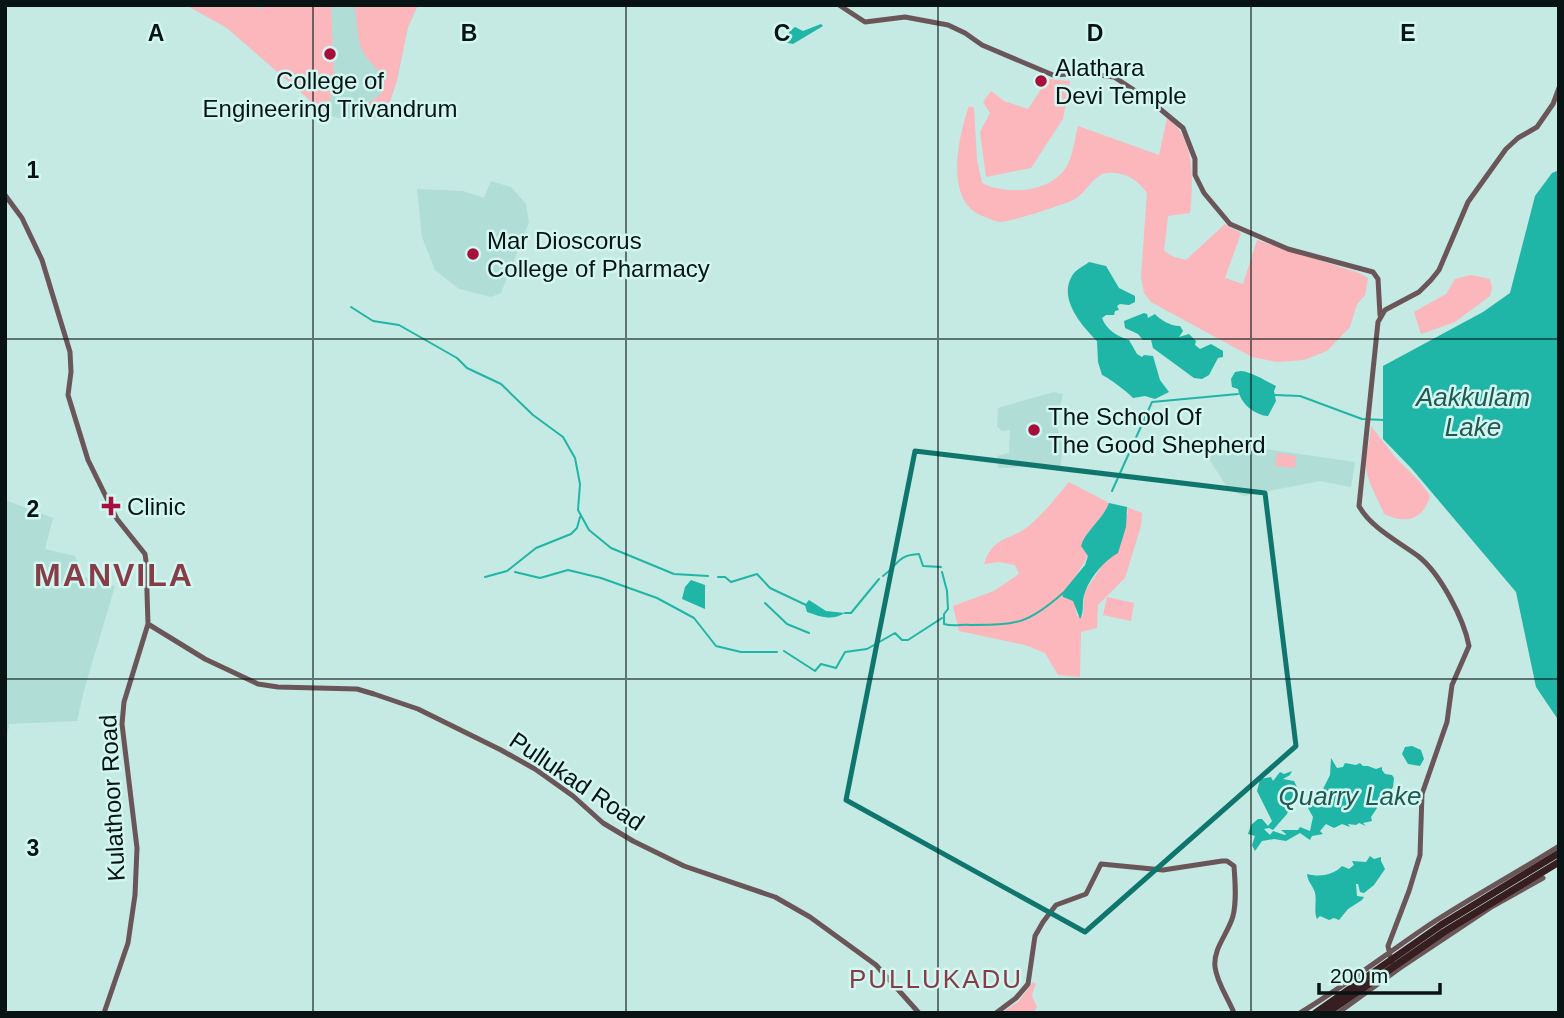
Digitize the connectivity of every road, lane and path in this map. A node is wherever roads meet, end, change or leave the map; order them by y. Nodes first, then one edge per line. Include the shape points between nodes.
1 (839, 5) edge
2 (1559, 88) edge
3 (5, 195) edge
4 (1380, 316) junction
5 (148, 624) junction
6 (1559, 846) edge
7 (1559, 853) edge
8 (1559, 862) edge
9 (1539, 871) junction
10 (1393, 962) junction
11 (104, 1013) edge
12 (919, 1013) edge
13 (996, 1013) edge
14 (1234, 1013) edge
15 (1300, 1013) edge
16 (1315, 1013) edge
17 (1327, 1013) edge
18 (1338, 1013) edge

1 - 4 street via 870,22 905,17 948,25 1053,75 1114,77 1183,128 1195,159 1195,175 1230,224 1288,248 1373,272 1378,279
2 - 4 street via 1537,127 1506,149 1468,202 1431,280
3 - 5 street, Kulathoor Road via 43,260 70,352 68,395 88,460 117,519 145,554
4 - 10 street via 1359,506 1434,572 1469,646 1452,685 1447,722 1422,794 1419,855 1391,934
5 - 11 street, Kulathoor Road via 124,702 122,724 137,848 131,927
5 - 12 street, Pullukad Road via 258,684 374,694 418,709 501,750 535,769 633,841 684,866 775,897 810,917 876,965
6 - 10 street via 1500,879
7 - 9 highway
8 - 9 highway
9 - 10 street via 1493,906
9 - 10 highway via 1441,925
10 - 15 street
10 - 16 highway
10 - 17 highway
10 - 18 street
13 - 14 street via 1028,984 1039,927 1056,905 1086,894 1101,864 1163,870 1222,861 1234,866 1235,903 1217,949 1215,968

